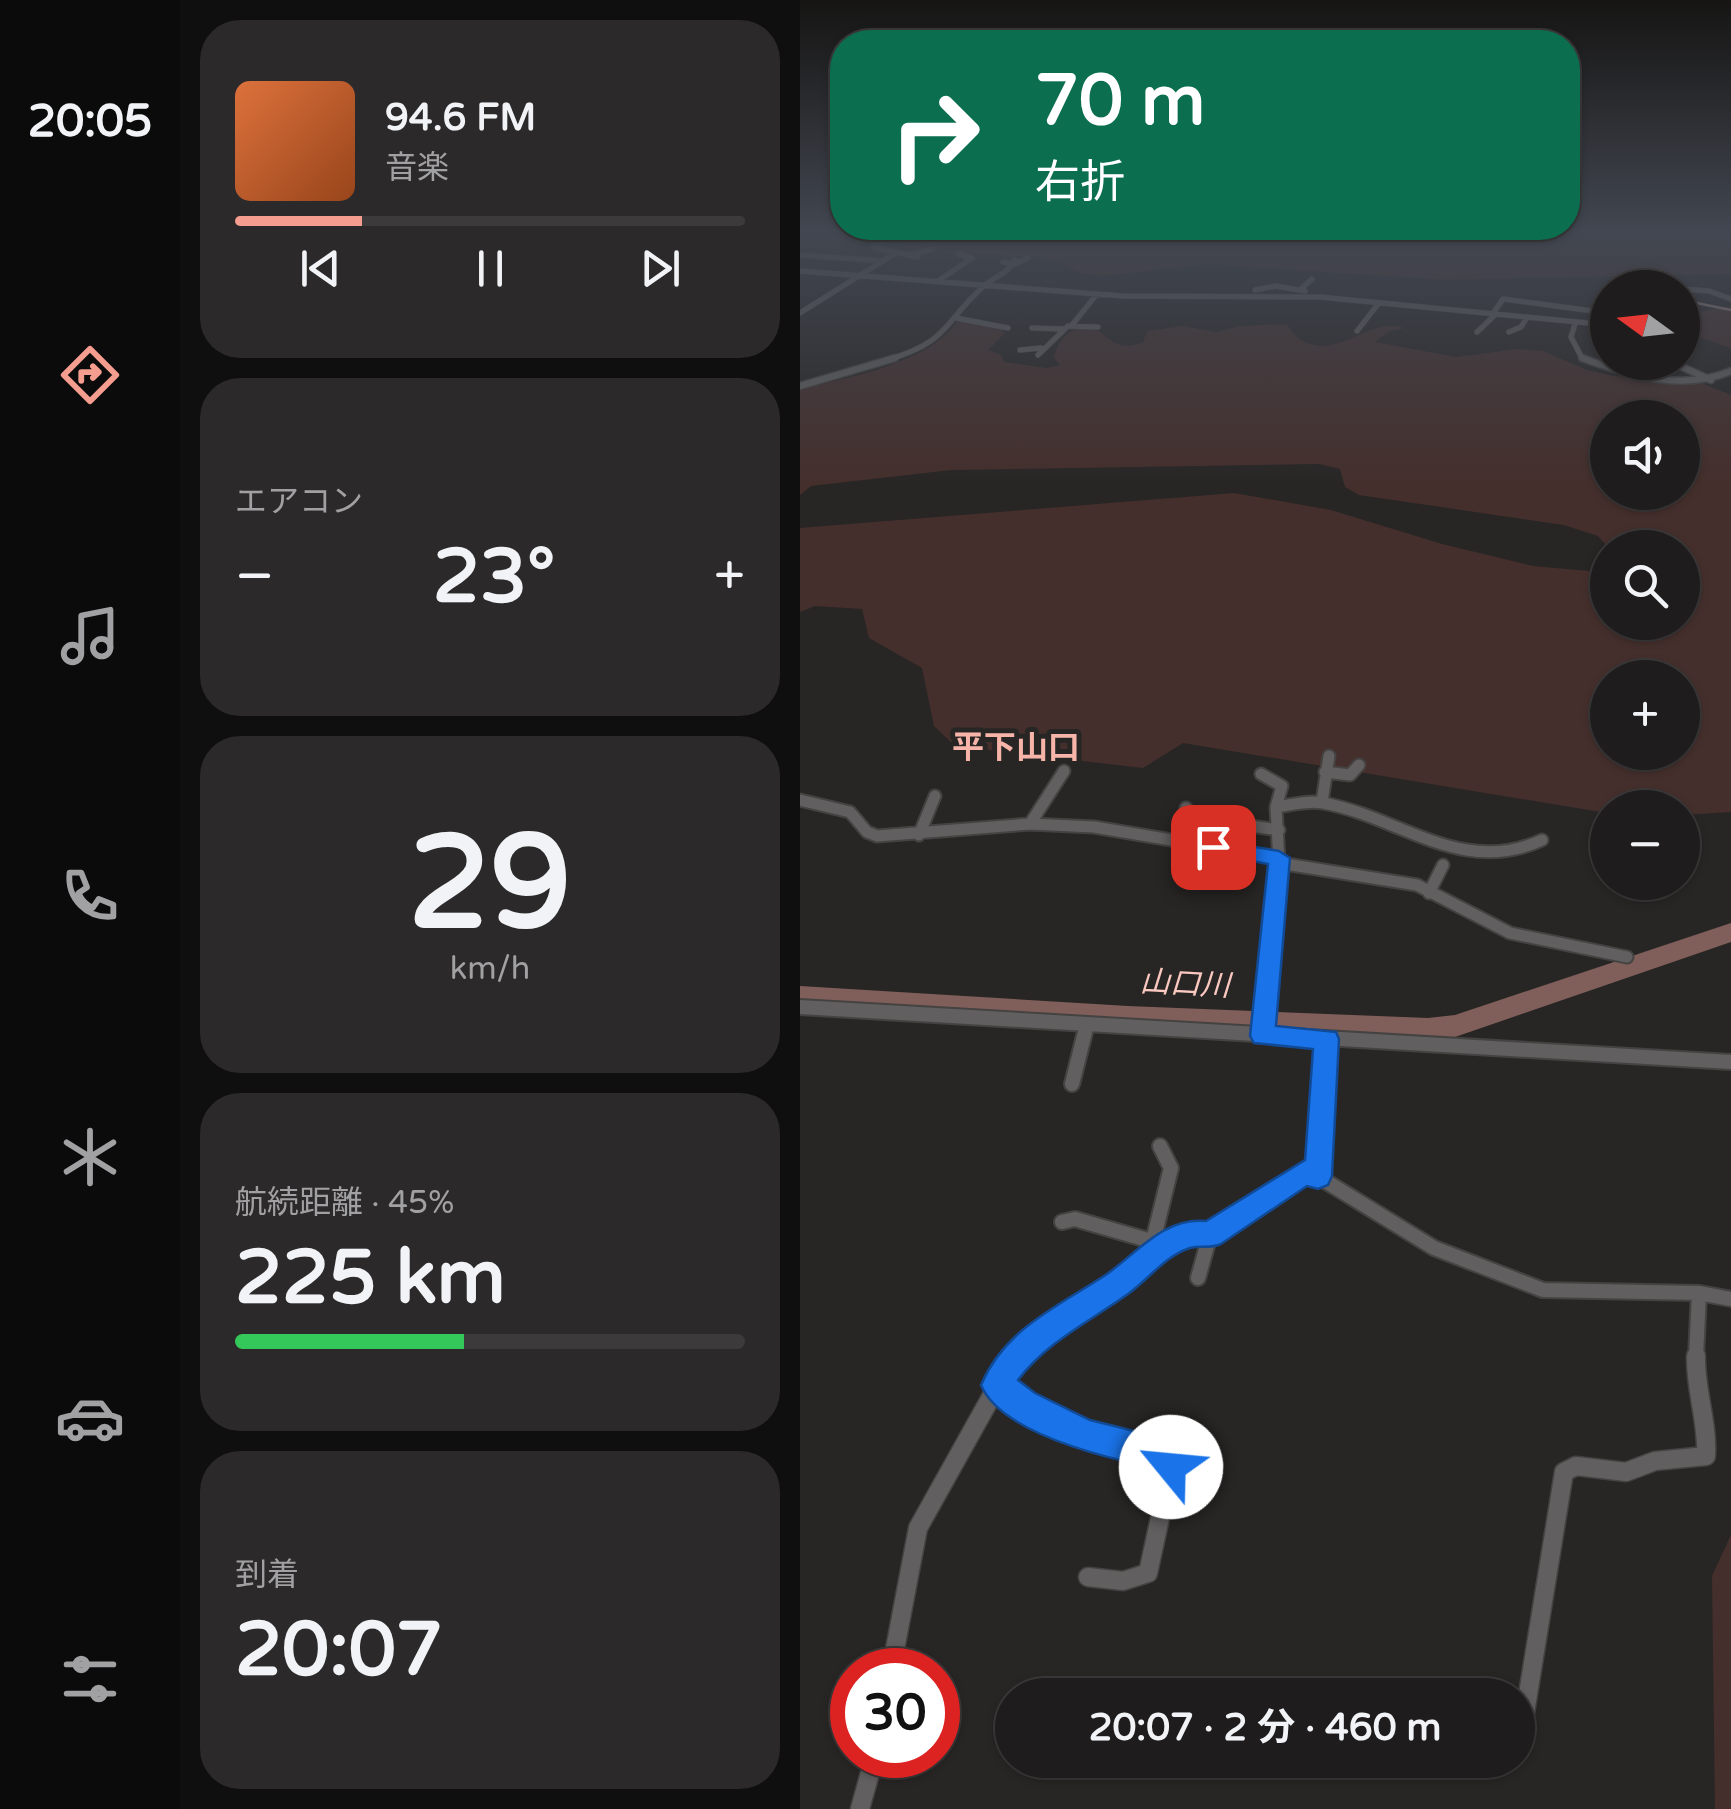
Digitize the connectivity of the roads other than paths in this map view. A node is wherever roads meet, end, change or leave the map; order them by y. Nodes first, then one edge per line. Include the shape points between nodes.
1 (1079, 316) edge
2 (1371, 316) edge
3 (1492, 316) edge
4 (1505, 316) edge
5 (956, 318) joint
6 (1526, 319) junction
7 (1575, 324) junction
8 (1072, 325) junction
9 (1590, 326) edge
10 (1098, 327) dead end
11 (1008, 328) dead end
12 (1032, 328) dead end
13 (1063, 329) junction
14 (1480, 329) joint
15 (1358, 331) dead end
16 (1509, 332) dead end
17 (1486, 335) dead end
18 (1028, 342) dead end
19 (1042, 348) junction
20 (1020, 350) dead end
21 (1731, 371) edge
22 (1700, 373) edge
23 (1710, 380) junction
24 (800, 386) edge
25 (1329, 756) dead end
26 (1360, 765) dead end
27 (1064, 771) dead end
28 (1325, 772) junction
29 (1261, 774) dead end
30 (935, 796) dead end
31 (800, 800) edge
32 (1322, 802) junction
33 (1276, 807) junction
34 (1186, 808) dead end
35 (1030, 824) junction
36 (1236, 824) dead end
37 (1279, 830) junction
38 (919, 835) junction
39 (1542, 840) dead end
40 (1180, 842) junction
41 (1279, 860) junction
42 (1443, 865) dead end
43 (1429, 893) junction
44 (1627, 957) dead end
45 (800, 1007) edge
46 (1087, 1024) junction
47 (1263, 1033) junction
48 (1326, 1039) junction
49 (1731, 1062) edge
50 (1072, 1084) dead end
51 (1160, 1146) dead end
52 (1318, 1176) junction
53 (1062, 1222) dead end
54 (1210, 1235) junction
55 (1165, 1245) junction
56 (1198, 1278) dead end
57 (1699, 1293) junction
58 (1731, 1300) edge
59 (998, 1385) junction
60 (1088, 1577) dead end
61 (895, 1648) edge
62 (1531, 1678) edge
63 (869, 1778) edge
64 (860, 1809) edge

1 - 8 street
2 - 15 street
3 - 14 street
4 - 6 street
5 - 11 street
5 - 24 street via 915,353
6 - 7 street
6 - 16 street
7 - 9 street
7 - 23 street via 1571,337 1582,358 1640,378
8 - 10 street
8 - 13 street
12 - 13 street
13 - 19 street
14 - 17 street
18 - 19 street
19 - 20 street
21 - 23 street
22 - 23 street
25 - 28 street
26 - 28 street via 1350,775
27 - 35 street
28 - 32 street
29 - 33 street via 1282,786
30 - 38 street
31 - 38 street via 850,812 877,836
32 - 33 street
32 - 39 street via 1428,840 1484,852
33 - 37 street
34 - 40 street
35 - 38 street
35 - 40 street
36 - 37 street
37 - 41 street
40 - 41 street
41 - 43 street via 1387,878
41 - 47 street
42 - 43 street
43 - 44 street via 1510,933
45 - 46 street
46 - 47 street
46 - 50 street
47 - 48 street
48 - 49 street
48 - 52 street
51 - 55 street via 1171,1168 1156,1233
52 - 54 street via 1304,1172 1284,1182
52 - 57 street via 1434,1248 1543,1290
53 - 55 street via 1074,1219
54 - 55 street via 1190,1233
54 - 56 street
55 - 59 street via 1046,1329
57 - 58 street
57 - 62 street via 1695,1380 1706,1456 1655,1461 1626,1472 1576,1466 1564,1472
59 - 60 street via 1087,1436 1165,1455 1171,1467 1148,1572 1123,1581
59 - 61 street via 918,1528
63 - 64 street

